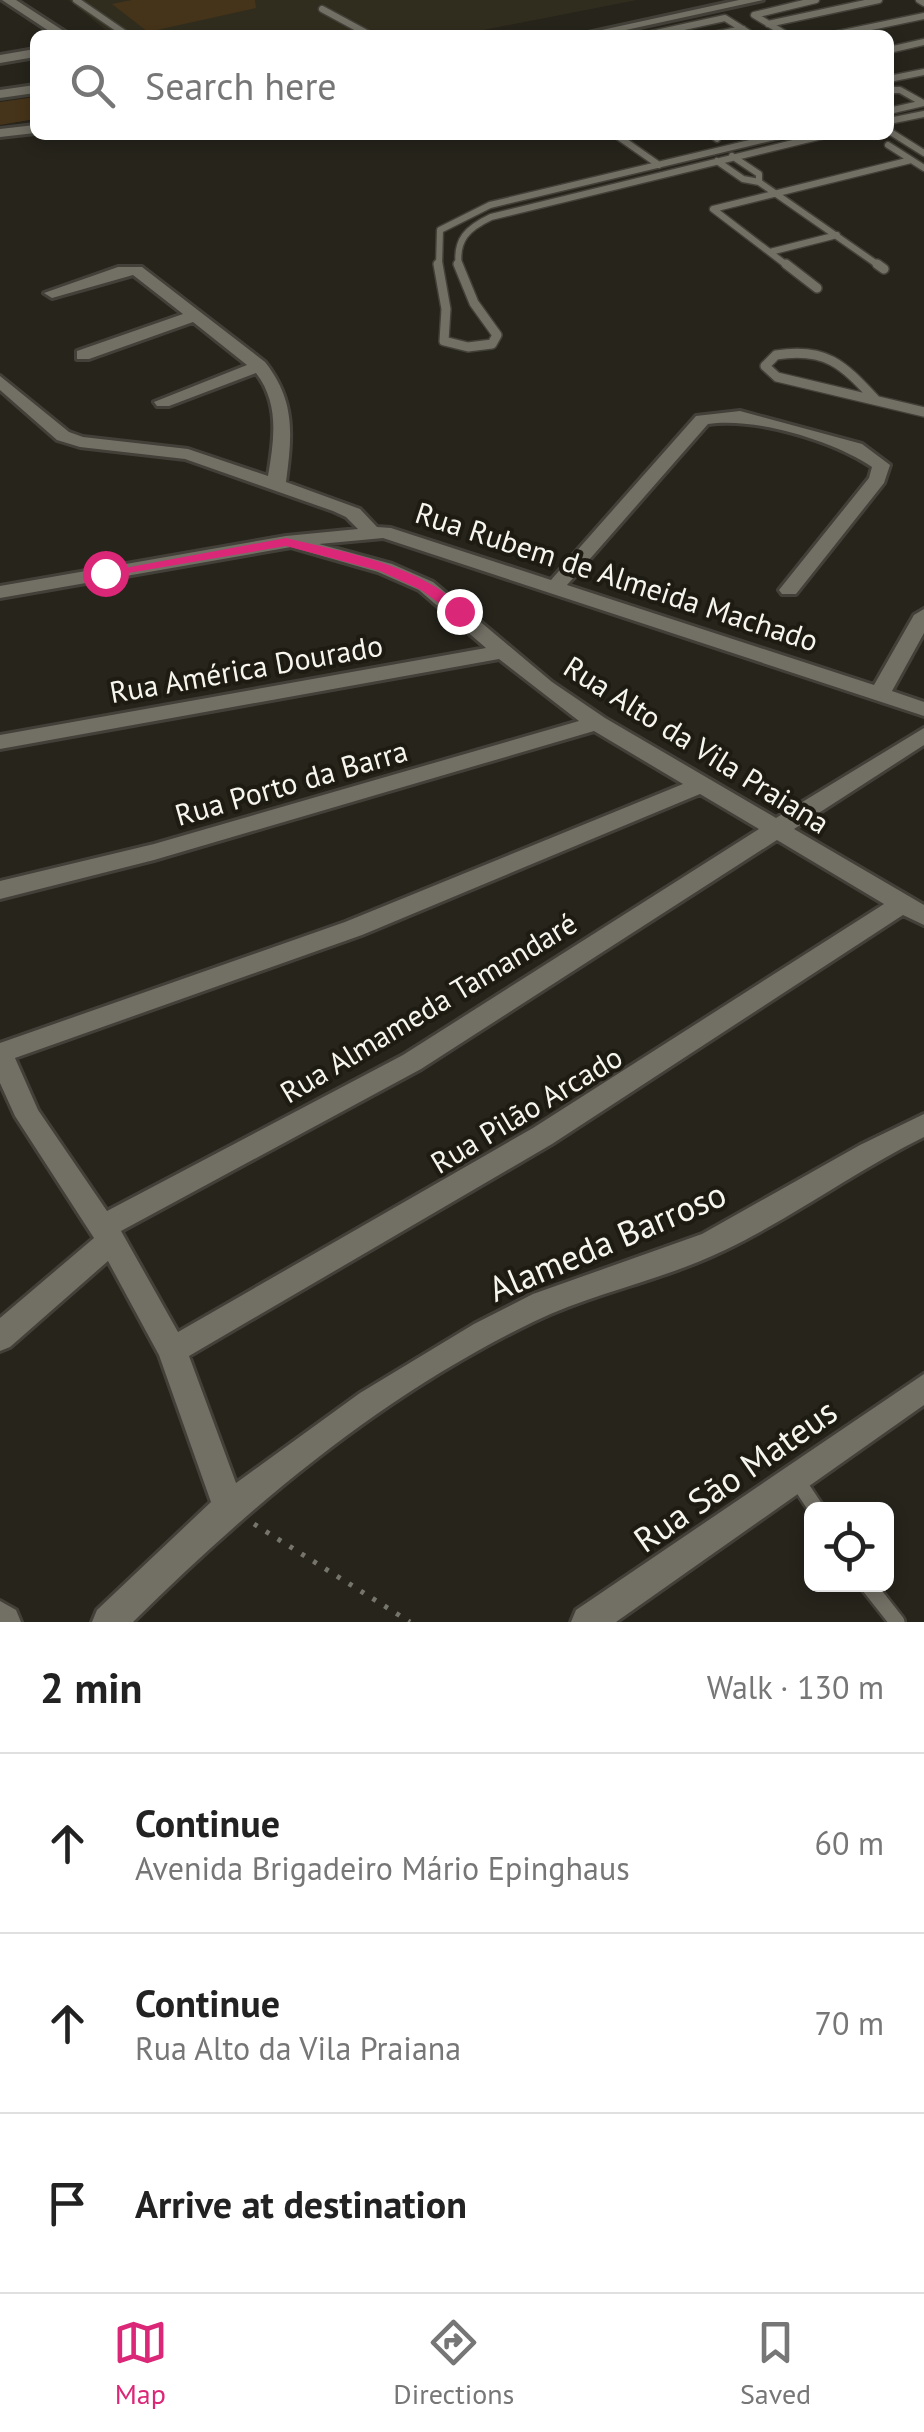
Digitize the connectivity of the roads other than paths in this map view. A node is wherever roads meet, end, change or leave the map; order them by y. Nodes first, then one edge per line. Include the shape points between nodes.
1 (8, 0) edge
2 (76, 0) edge
3 (757, 0) edge
4 (816, 0) edge
5 (879, 0) edge
6 (322, 9) dead end
7 (924, 16) edge
8 (768, 24) junction
9 (742, 29) joint
10 (56, 30) edge
11 (120, 30) edge
12 (361, 30) edge
13 (610, 30) edge
14 (670, 30) edge
15 (737, 30) edge
16 (778, 30) edge
17 (857, 30) edge
18 (924, 42) edge
19 (894, 49) edge
20 (30, 54) edge
21 (0, 59) edge
22 (924, 72) edge
23 (894, 78) edge
24 (894, 79) edge
25 (30, 91) edge
26 (894, 93) edge
27 (0, 94) edge
28 (924, 102) edge
29 (894, 110) edge
30 (924, 114) edge
31 (894, 120) edge
32 (30, 129) edge
33 (0, 133) edge
34 (894, 134) edge
35 (623, 140) edge
36 (752, 140) edge
37 (766, 140) edge
38 (806, 140) edge
39 (888, 144) dead end
40 (777, 147) junction
41 (723, 150) junction
42 (924, 153) edge
43 (706, 154) junction
44 (735, 158) junction
45 (912, 160) junction
46 (718, 162) junction
47 (659, 165) junction
48 (924, 168) edge
49 (759, 182) junction
50 (775, 193) junction
51 (837, 235) junction
52 (770, 252) junction
53 (884, 269) dead end
54 (817, 288) dead end
55 (52, 294) dead end
56 (193, 316) junction
57 (83, 355) dead end
58 (259, 366) junction
59 (0, 381) edge
60 (876, 400) junction
61 (162, 402) dead end
62 (924, 412) edge
63 (276, 486) junction
64 (370, 531) junction
65 (286, 542) junction
66 (556, 586) junction
67 (789, 590) dead end
68 (0, 592) edge
69 (924, 615) edge
70 (502, 652) junction
71 (880, 694) junction
72 (924, 709) edge
73 (597, 723) junction
74 (924, 735) edge
75 (0, 742) edge
76 (701, 785) junction
77 (779, 830) junction
78 (0, 890) edge
79 (913, 910) edge
80 (0, 1054) edge
81 (924, 1125) edge
82 (107, 1234) junction
83 (0, 1338) edge
84 (172, 1350) junction
85 (924, 1388) edge
86 (797, 1480) junction
87 (812, 1502) edge
88 (229, 1508) junction
89 (874, 1592) edge
90 (108, 1622) edge
91 (588, 1622) edge
92 (897, 1622) edge

1 - 10 street
2 - 11 lane
3 - 13 street
4 - 8 lane via 754,15
5 - 8 lane
6 - 12 lane
7 - 17 lane
8 - 16 lane
9 - 14 lane via 726,18
9 - 15 lane
18 - 19 lane
20 - 21 street
22 - 23 lane
24 - 28 lane
25 - 27 street
26 - 28 lane
28 - 29 lane
30 - 31 lane
32 - 33 street
34 - 42 lane
35 - 47 lane
36 - 41 lane
37 - 40 lane
38 - 40 lane
39 - 45 lane
40 - 44 lane
41 - 43 lane
41 - 44 lane
43 - 46 lane
43 - 47 lane
44 - 46 lane
44 - 49 lane via 759,174
45 - 48 lane
45 - 50 lane
46 - 47 lane via 511,210 466,227 456,252 462,276 497,335 477,348 444,340 446,309 434,256 440,230 490,204
46 - 49 lane
49 - 50 lane
50 - 51 lane
50 - 52 lane via 713,210
51 - 52 lane
51 - 53 lane
52 - 54 lane
55 - 56 street via 132,269
56 - 57 street
56 - 58 street
58 - 61 street
58 - 63 street via 275,383 282,410
59 - 63 street via 63,436 188,454
60 - 60 lane via 777,377 766,366 776,355 821,352
60 - 62 lane
63 - 64 street via 353,513
64 - 65 street, Rua Rubem de Almeida Machado
64 - 66 street, Rua Rubem de Almeida Machado
65 - 68 street, Rua Rubem de Almeida Machado
65 - 70 street, Rua Alto da Vila Praiana via 409,578 459,611
66 - 67 street via 702,420 734,415 856,448 880,465 878,479
66 - 71 street, Rua Rubem de Almeida Machado
69 - 71 street
70 - 73 street, Rua Alto da Vila Praiana
70 - 75 street, Rua América Dourado
71 - 72 street, Rua Rubem de Almeida Machado
73 - 76 street, Rua Alto da Vila Praiana
73 - 78 street, Rua Porto da Barra
74 - 77 street, Rua Almameda Tamandaré
76 - 77 street, Rua Alto da Vila Praiana
76 - 80 street via 308,948
77 - 79 street, Rua Alto da Vila Praiana
77 - 82 street, Rua Almameda Tamandaré via 412,1062
79 - 84 street, Rua Pilão Arcado via 549,1135
80 - 82 street via 28,1116
81 - 88 street, Alameda Barroso via 870,1149 713,1243 520,1314 382,1397
82 - 83 street, Rua Almameda Tamandaré
82 - 84 street
84 - 88 street
85 - 86 street, Rua São Mateus
86 - 87 lane
86 - 91 street, Rua São Mateus
88 - 90 street, Alameda Barroso
89 - 92 lane

